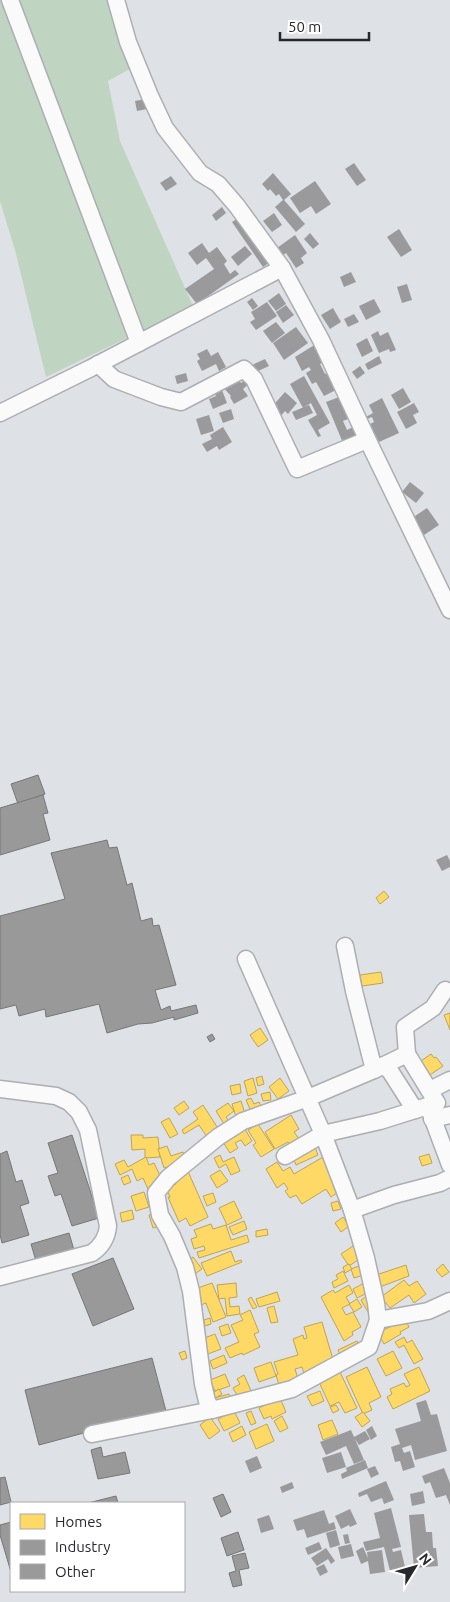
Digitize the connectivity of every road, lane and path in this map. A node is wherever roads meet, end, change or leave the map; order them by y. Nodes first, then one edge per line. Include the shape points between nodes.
1 (10, 0) edge
2 (116, 0) edge
3 (282, 268) junction
4 (139, 343) junction
5 (98, 364) junction
6 (0, 413) edge
7 (368, 440) junction
8 (450, 610) edge
9 (345, 946) dead end
10 (246, 959) dead end
11 (445, 990) dead end
12 (407, 1054) junction
13 (379, 1068) junction
14 (450, 1080) edge
15 (0, 1089) edge
16 (308, 1098) junction
17 (426, 1107) junction
18 (450, 1114) edge
19 (323, 1134) junction
20 (285, 1156) dead end
21 (450, 1165) edge
22 (450, 1178) edge
23 (352, 1210) junction
24 (0, 1277) edge
25 (450, 1301) edge
26 (378, 1320) junction
27 (212, 1410) junction
28 (92, 1434) dead end

1 - 4 street
2 - 3 street via 132,51 165,128 200,173 218,184 237,206
3 - 4 street
3 - 7 street via 321,340
4 - 5 street
5 - 6 street
5 - 7 street via 114,379 182,402 244,369 254,379 297,469
7 - 8 street
9 - 13 street via 354,991
10 - 16 street
11 - 12 street via 433,1008 405,1027
12 - 13 street
12 - 17 street
13 - 16 street
13 - 17 street via 390,1071
14 - 17 street
15 - 24 street via 56,1096 79,1112 88,1130 108,1226 102,1244 92,1253
16 - 19 street
16 - 27 street via 244,1121 218,1137 168,1178 156,1194 160,1216 175,1244 191,1291 203,1384
17 - 18 street
17 - 19 street via 380,1122
17 - 21 street
19 - 20 street
19 - 23 street
22 - 23 street
23 - 26 street via 366,1258
25 - 26 street via 428,1312
26 - 27 street via 369,1346 292,1389
27 - 28 street

